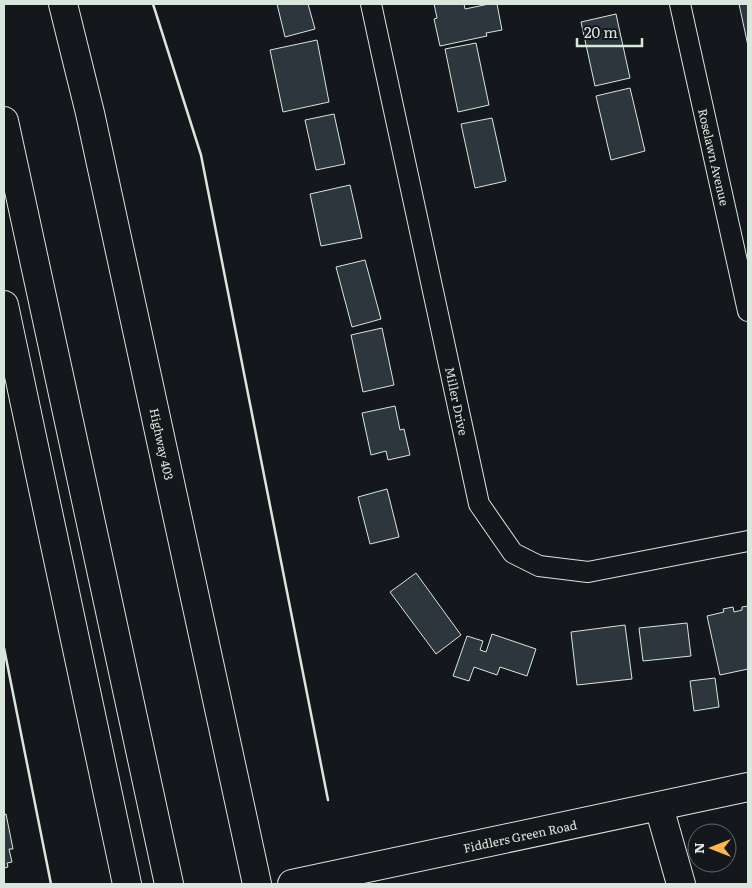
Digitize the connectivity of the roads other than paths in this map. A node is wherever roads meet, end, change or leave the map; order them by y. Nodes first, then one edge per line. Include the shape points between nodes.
1 (63, 4) edge
2 (371, 4) edge
3 (680, 4) edge
4 (4, 121) edge
5 (4, 305) edge
6 (748, 311) edge
7 (748, 541) edge
8 (748, 787) edge
9 (659, 807) junction
10 (127, 884) edge
11 (169, 884) edge
12 (258, 884) edge
13 (292, 884) edge
14 (681, 884) edge

1 - 12 main road, Highway 403 via 90,113
2 - 7 street, Miller Drive via 479,504 513,553 539,566 588,572
3 - 6 street, Roselawn Avenue
4 - 11 main road
5 - 10 main road
8 - 9 main road, Fiddlers Green Road
9 - 13 main road, Fiddlers Green Road
9 - 14 main road

